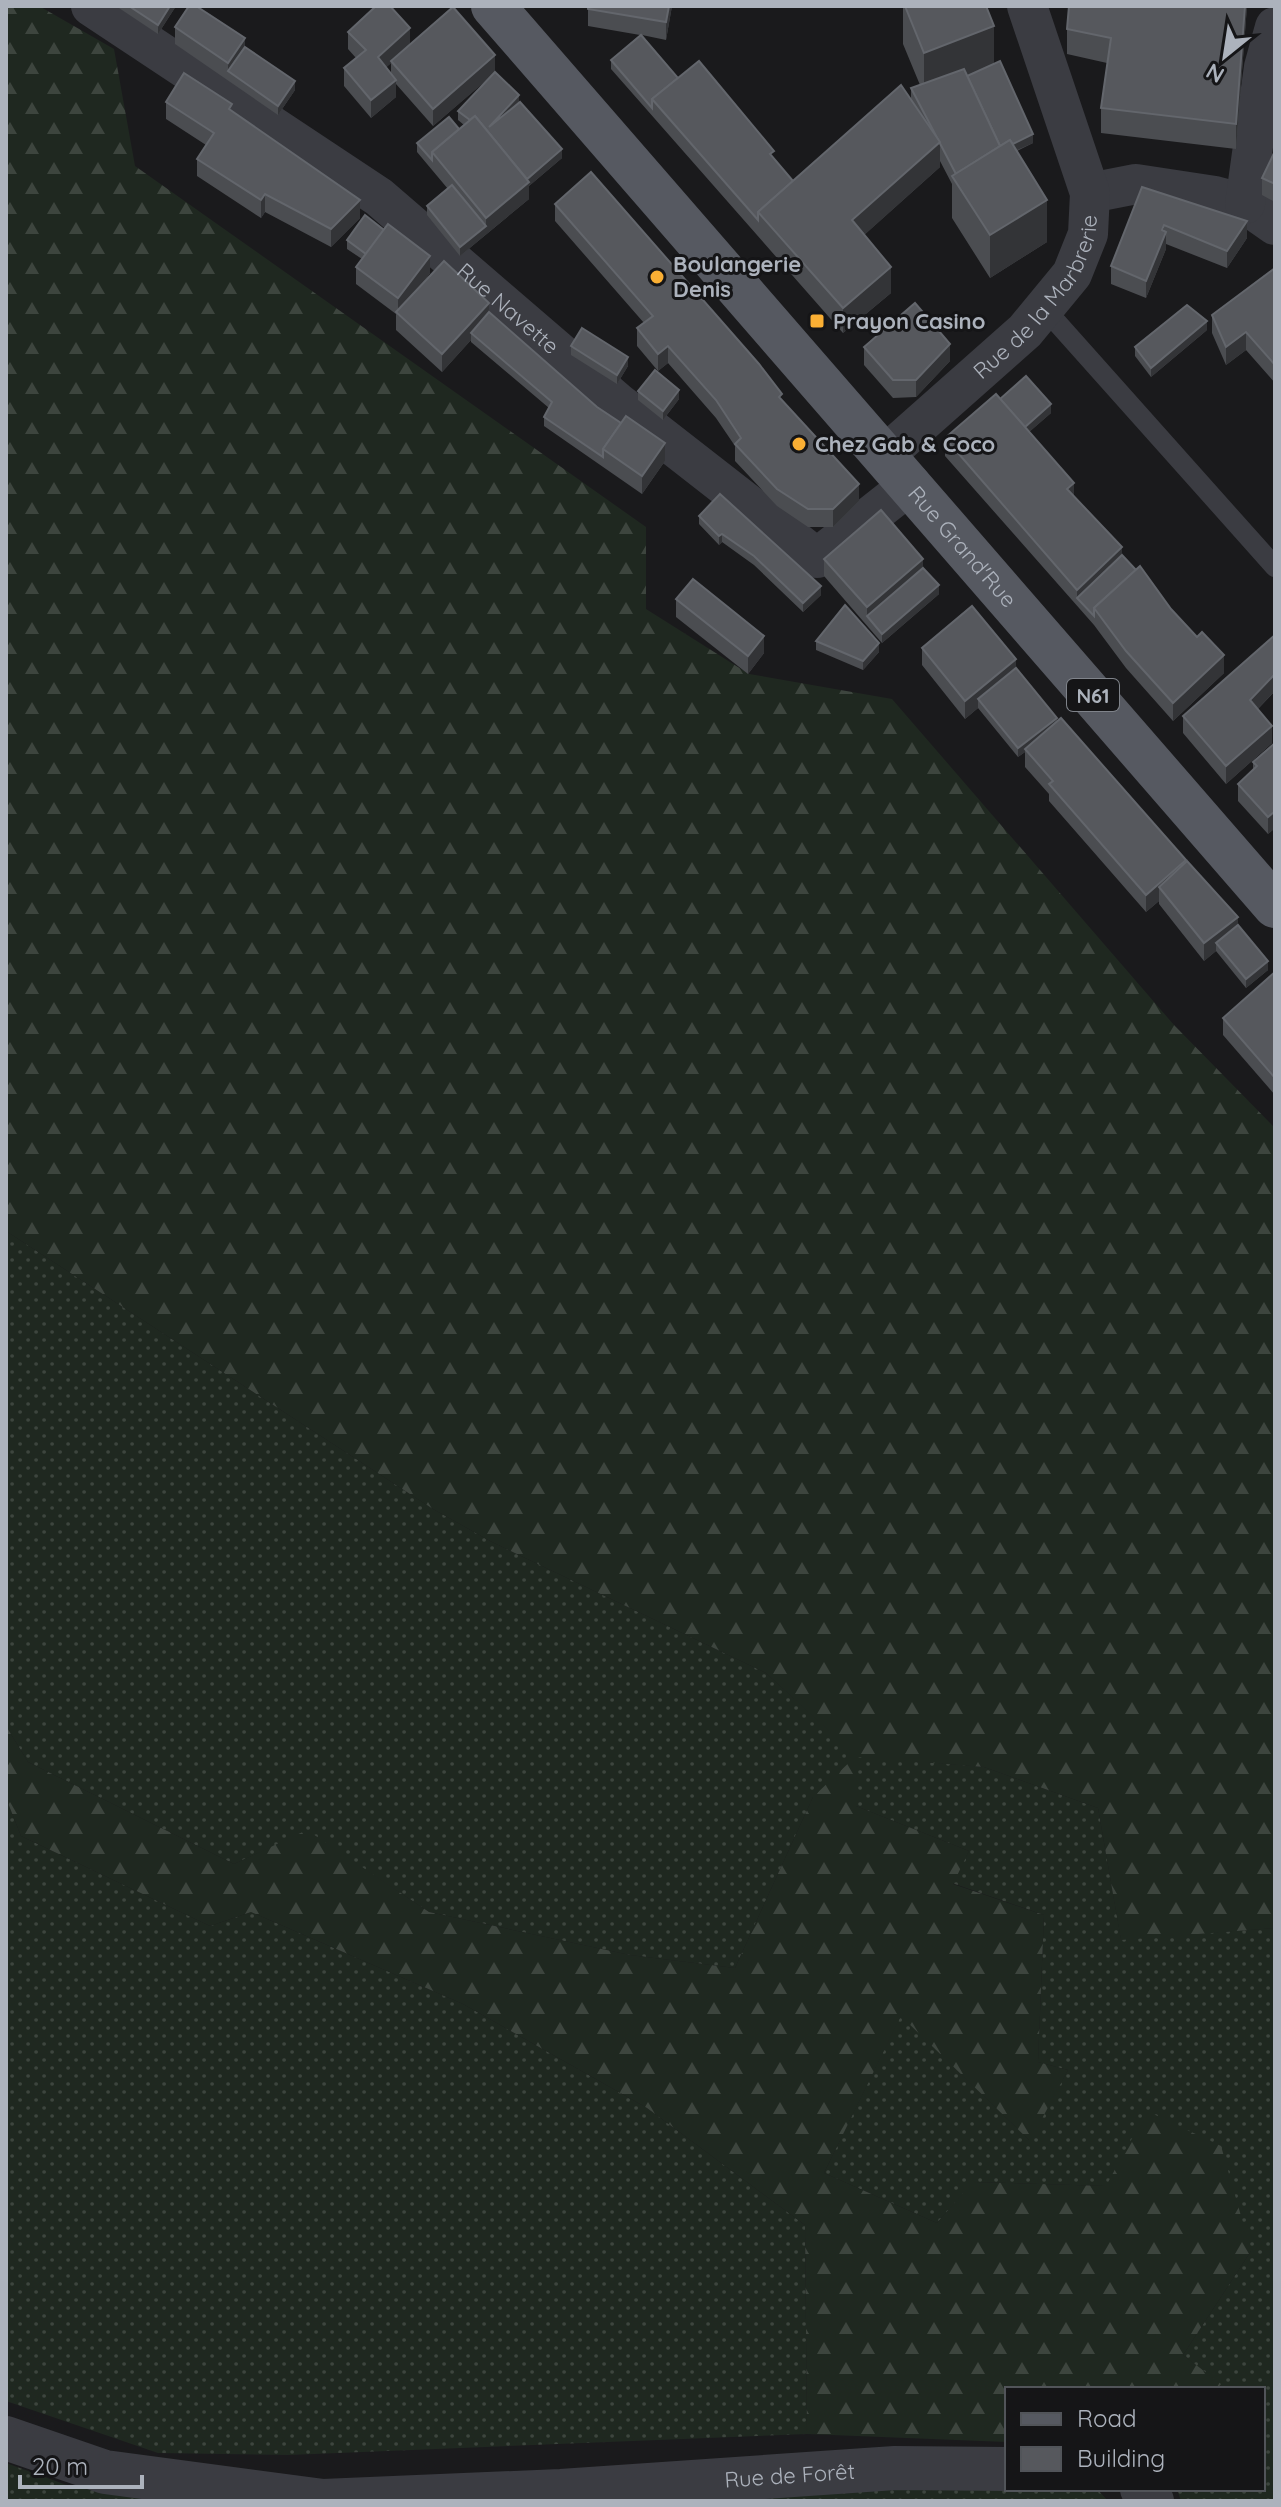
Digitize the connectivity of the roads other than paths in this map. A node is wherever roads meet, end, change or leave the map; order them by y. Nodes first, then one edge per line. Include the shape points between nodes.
1 (91, 6) edge
2 (493, 6) edge
3 (1027, 6) edge
4 (1275, 27) edge
5 (1090, 193) junction
6 (1260, 215) edge
7 (1044, 308) junction
8 (898, 470) junction
9 (1275, 567) edge
10 (1275, 906) edge
11 (6, 2438) edge
12 (1005, 2469) edge

1 - 8 street, Rue Navette via 379,197 628,411 817,558
2 - 8 main road, Rue Grand'Rue / N61
3 - 5 street, Rue de la Marbrerie
4 - 6 street via 1264,67
5 - 6 street via 1136,184
5 - 7 street, Rue de la Marbrerie via 1088,234 1072,274
7 - 8 street, Rue de la Marbrerie
7 - 9 lane
8 - 10 main road, Rue Grand'Rue / N61
11 - 12 street, Rue de Forêt via 105,2472 323,2501 895,2468

